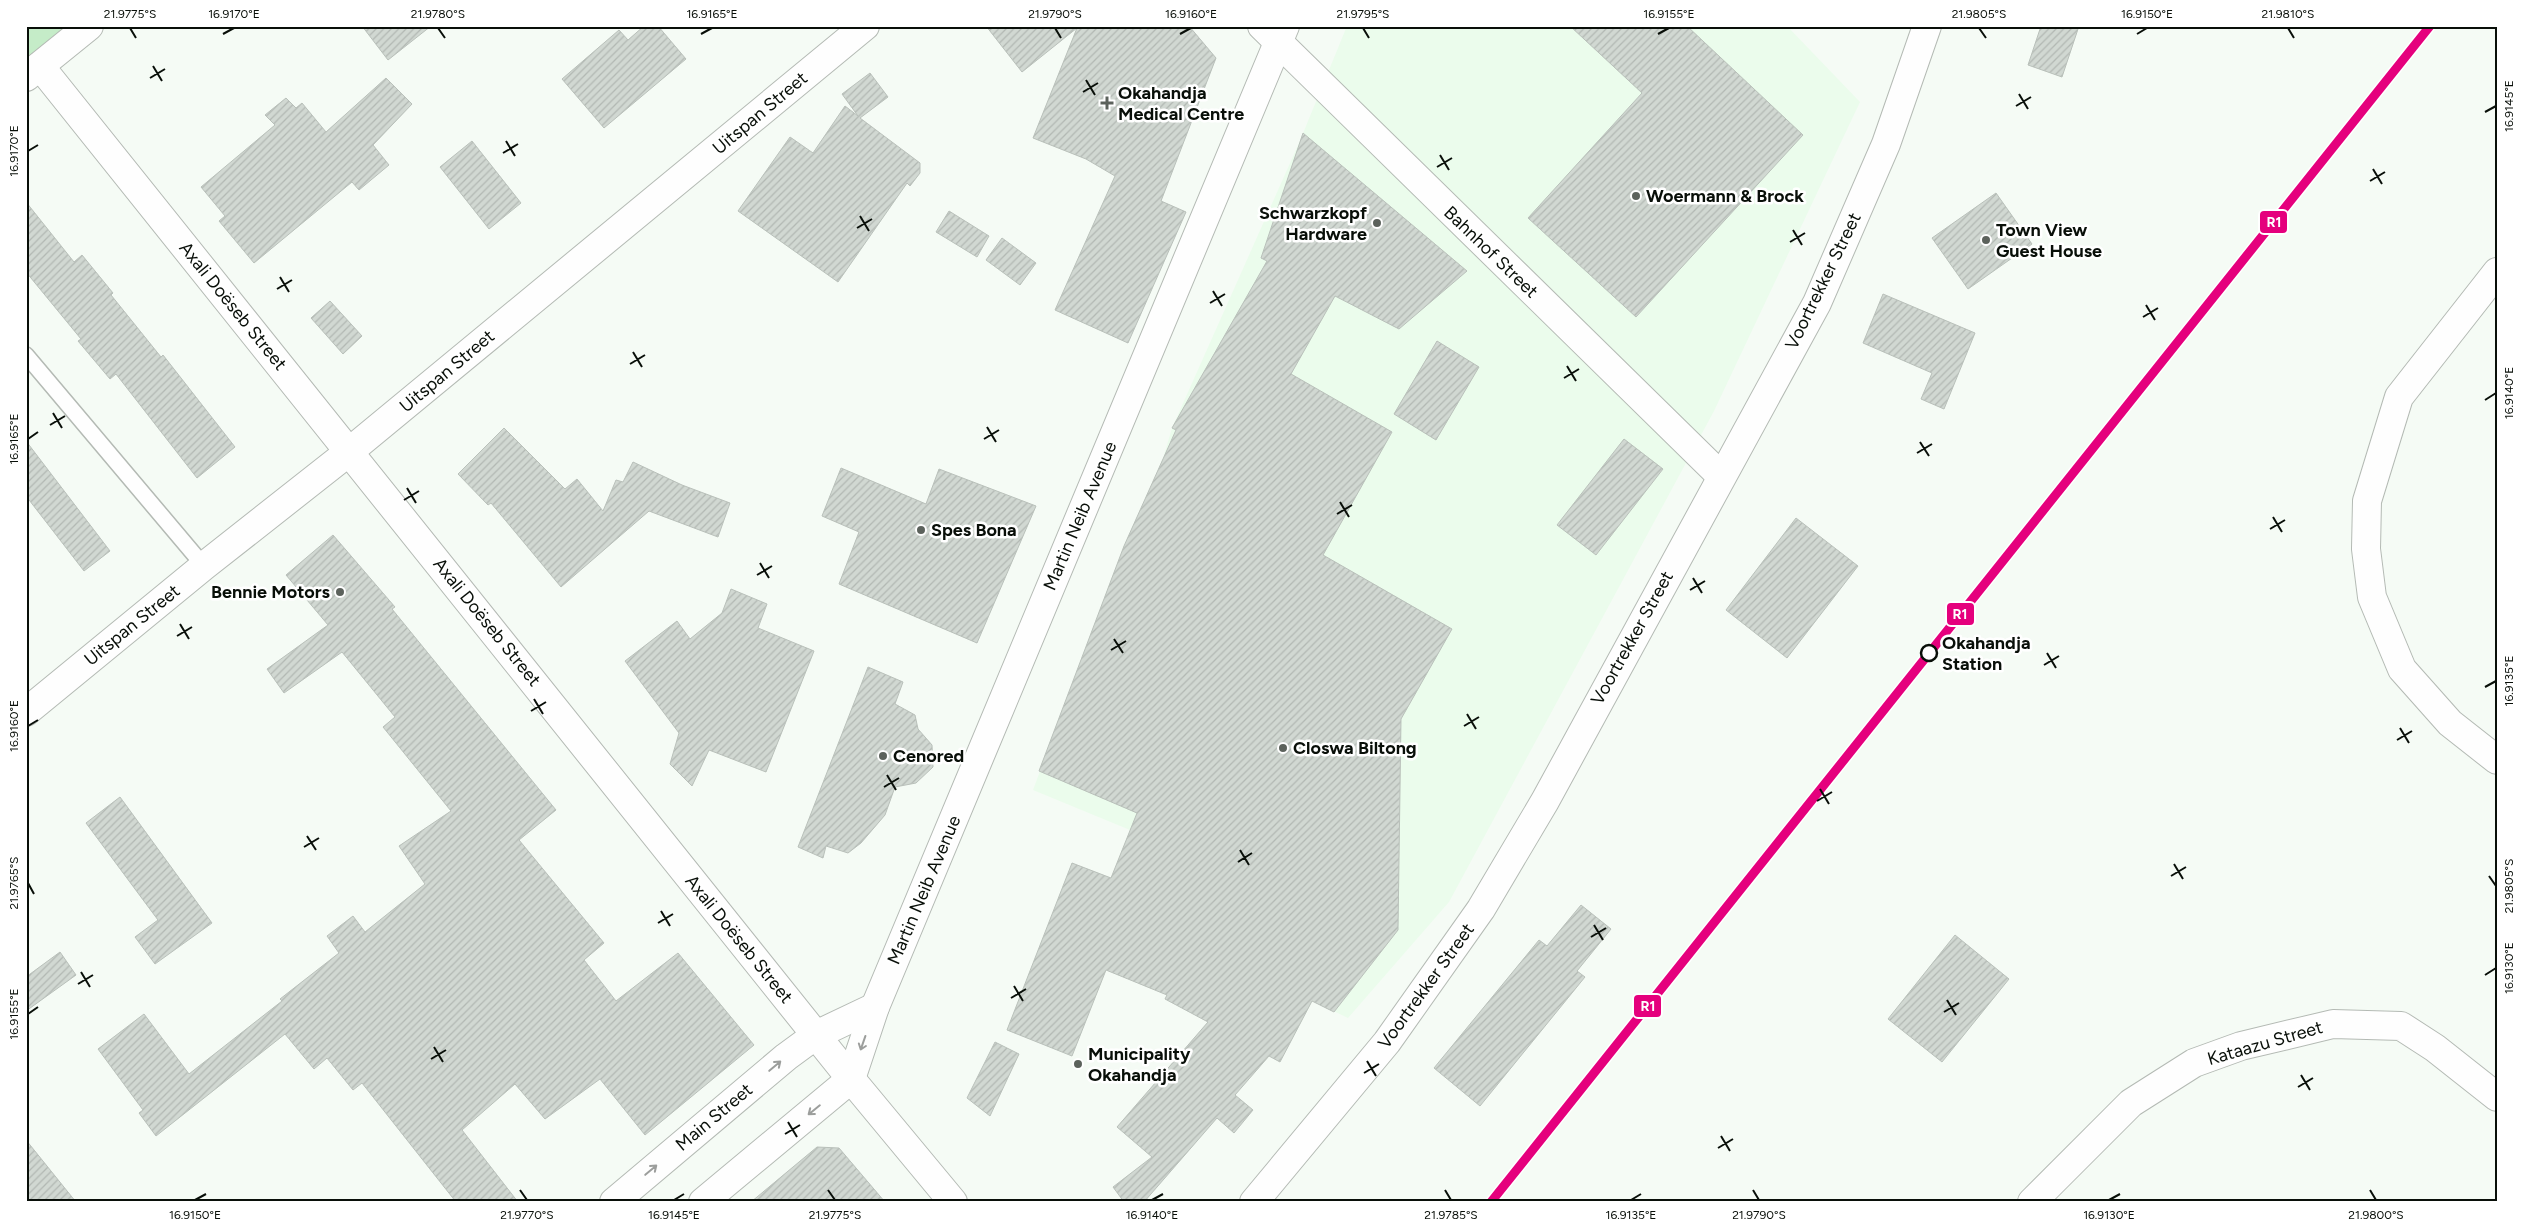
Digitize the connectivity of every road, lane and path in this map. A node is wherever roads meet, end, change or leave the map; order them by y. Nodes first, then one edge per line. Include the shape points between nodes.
1 (89, 26) edge
2 (865, 26) edge
3 (1927, 26) edge
4 (1275, 32) edge
5 (33, 71) edge
6 (2497, 272) edge
7 (26, 355) edge
8 (350, 451) junction
9 (1721, 476) junction
10 (204, 566) junction
11 (26, 712) edge
12 (2497, 760) edge
13 (875, 1007) junction
14 (816, 1035) junction
15 (851, 1078) junction
16 (2497, 1096) edge
17 (614, 1202) edge
18 (703, 1202) edge
19 (953, 1202) edge
20 (1254, 1202) edge
21 (2032, 1202) edge

1 - 5 street
2 - 8 street, Uitspan Street
3 - 9 street, Voortrekker Street via 1886,144 1818,303
4 - 9 street, Bahnhof Street
4 - 13 street, Martin Neib Avenue
5 - 8 street, Axali Doëseb Street
6 - 12 street via 2399,397 2367,501 2366,548 2372,597 2402,669 2450,723
7 - 10 lane
8 - 10 street, Uitspan Street
8 - 14 street, Axali Doëseb Street
9 - 20 street, Voortrekker Street via 1545,800 1481,909 1387,1042
10 - 11 street, Uitspan Street
13 - 14 street
13 -> 15 street, Martin Neib Avenue
14 - 15 street, Axali Doëseb Street
17 -> 14 street, Main Street
15 -> 18 street
15 - 19 street, Axali Doëseb Street
16 - 21 street, Kataazu Street via 2435,1048 2400,1026 2333,1024 2241,1046 2194,1063 2131,1103

